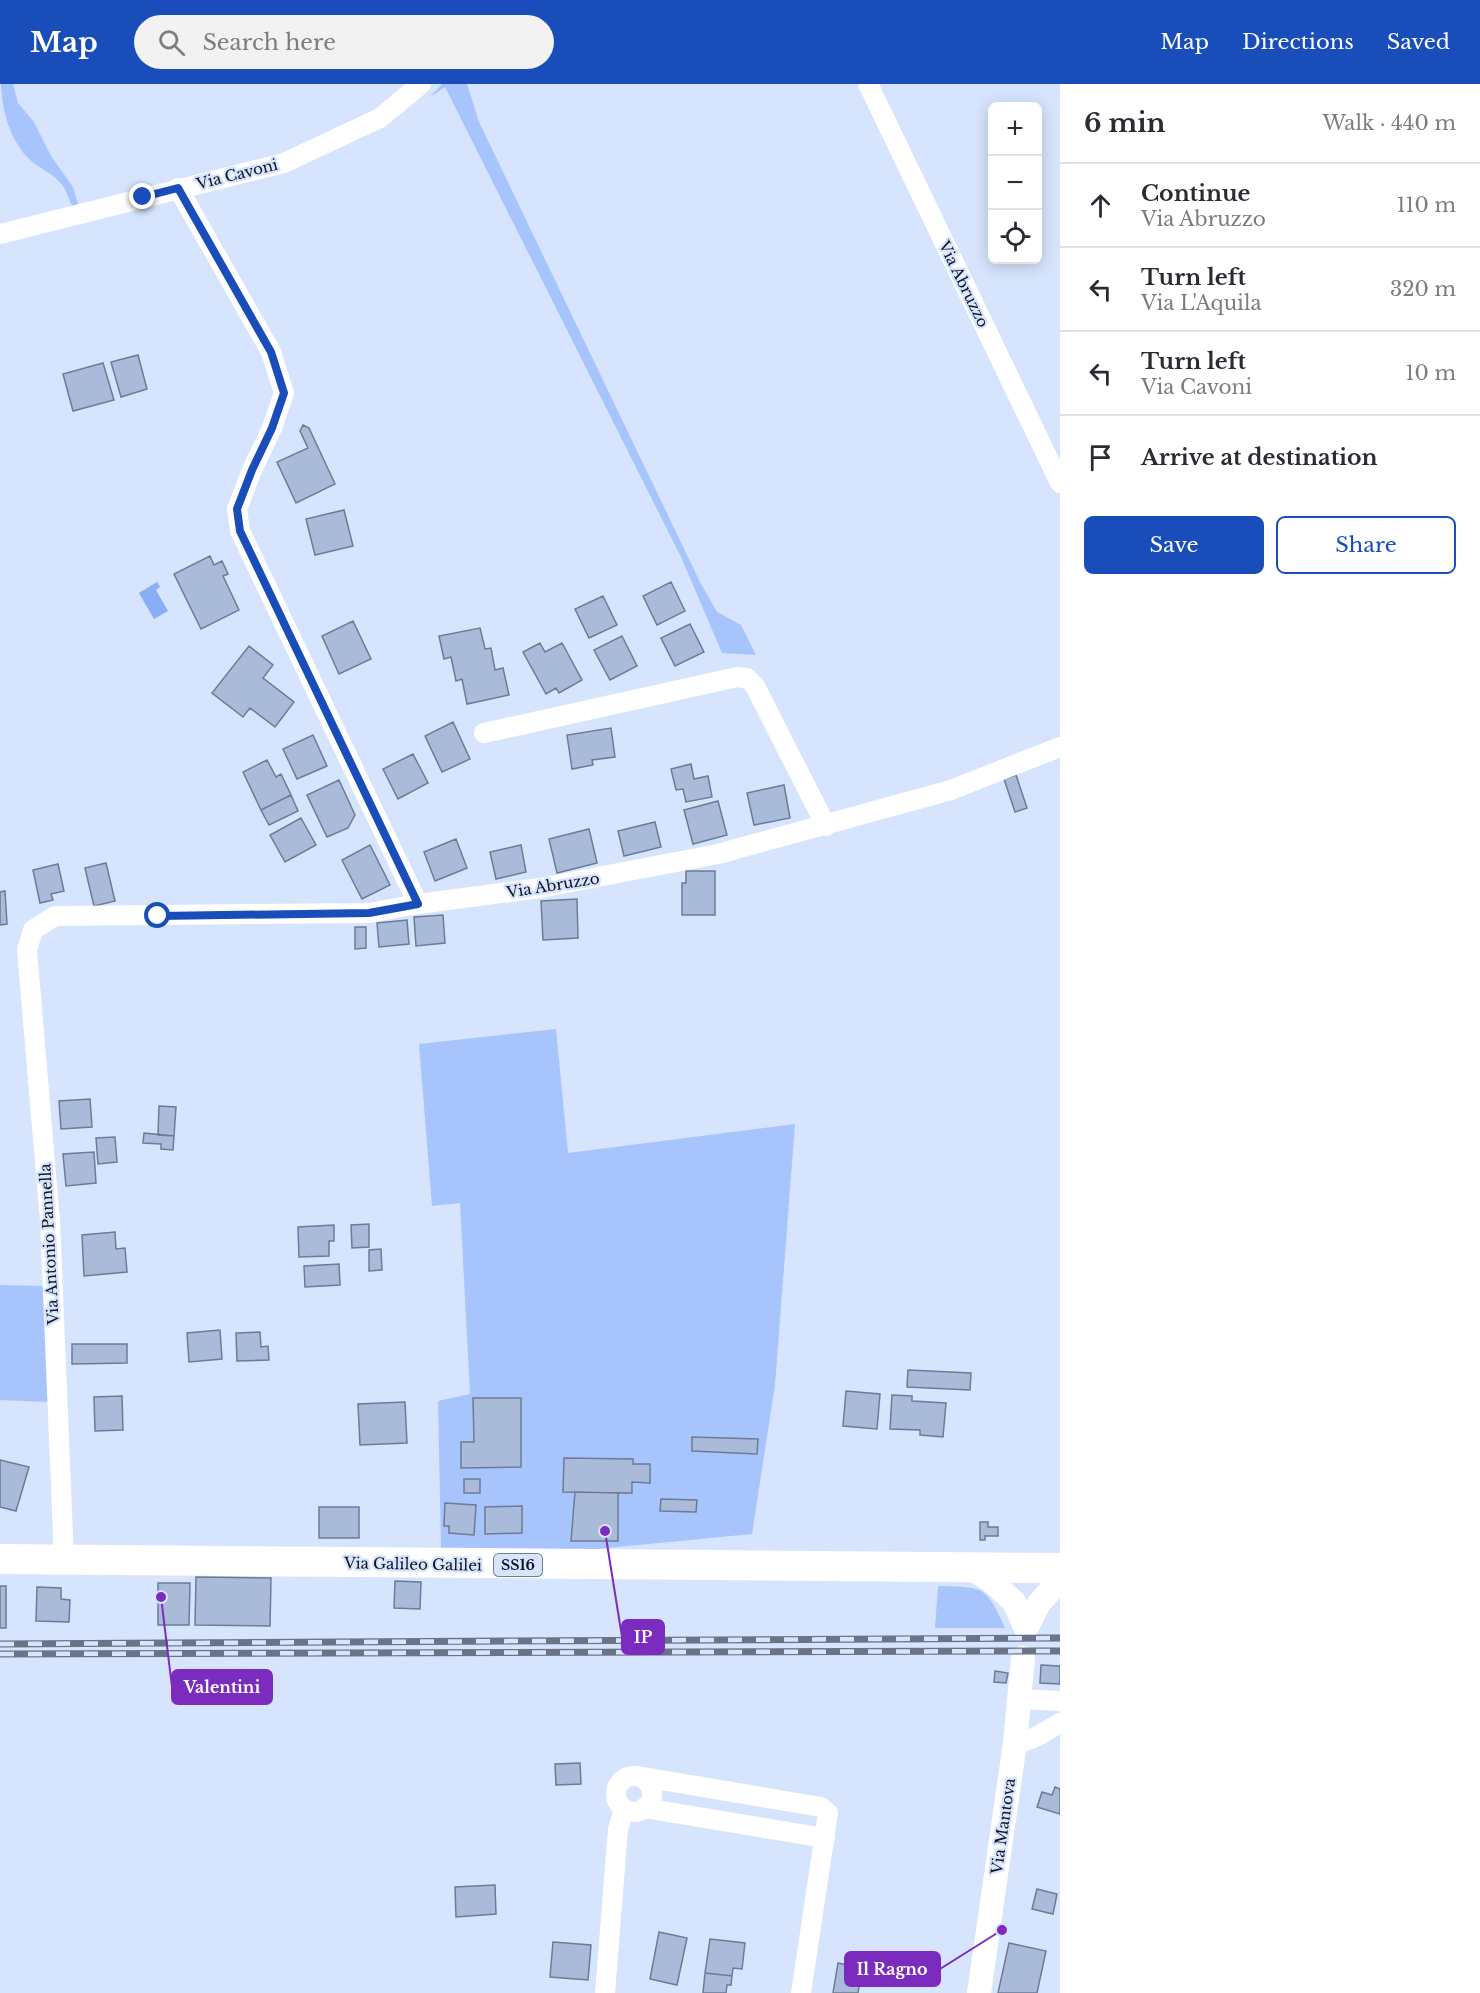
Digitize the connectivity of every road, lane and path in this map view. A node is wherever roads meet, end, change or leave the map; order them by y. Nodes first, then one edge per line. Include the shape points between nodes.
1 (421, 84) edge
2 (868, 84) edge
3 (178, 188) junction
4 (0, 234) edge
5 (1060, 483) edge
6 (484, 734) dead end
7 (1060, 747) edge
8 (826, 826) junction
9 (418, 904) junction
10 (33, 930) joint
11 (0, 1559) edge
12 (64, 1560) junction
13 (971, 1568) junction
14 (1060, 1568) edge
15 (1031, 1569) junction
16 (1060, 1580) edge
17 (1014, 1602) junction
18 (1039, 1603) junction
19 (1023, 1658) dead end
20 (1019, 1699) junction
21 (1060, 1701) edge
22 (1060, 1723) edge
23 (1015, 1743) junction
24 (637, 1776) junction
25 (644, 1808) junction
26 (624, 1809) junction
27 (825, 1838) junction
28 (605, 1993) edge
29 (801, 1993) edge
30 (979, 1993) edge

1 - 3 street, Via Cavoni via 380,118 284,163
2 - 5 street, Via Abruzzo
3 - 4 street, Via Cavoni
3 - 9 street via 271,352 284,393 237,509 240,531
6 - 8 street via 737,677 747,678 756,686
7 - 8 street, Via Abruzzo via 951,790
8 - 9 street, Via Abruzzo via 718,854 573,882
9 - 10 street, Via Abruzzo via 369,913 55,916
10 - 12 street, Via Antonio Pannella via 27,950 50,1221
11 - 12 main road, Via Galileo Galilei / SS16
12 - 13 main road, Via Galileo Galilei / SS16
13 - 15 main road, SS16
13 - 17 street
14 - 15 main road, SS16
15 - 17 street
15 - 18 street
16 - 18 street
17 - 18 street via 1026,1629
19 - 20 street, Via Mantova
20 - 21 street
20 - 23 street, Via Mantova
22 - 23 street via 1039,1737
23 - 30 street, Via Mantova
24 - 25 street via 651,1789 651,1800
24 - 26 street via 624,1779 617,1788 617,1799
24 - 27 street via 821,1806 828,1813
25 - 26 street via 634,1812
25 - 27 street
26 - 28 street via 618,1829
27 - 29 street

